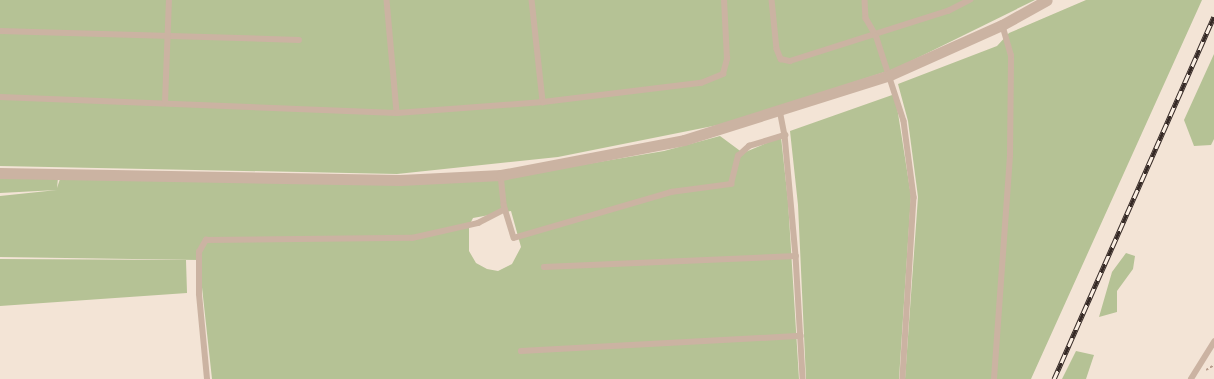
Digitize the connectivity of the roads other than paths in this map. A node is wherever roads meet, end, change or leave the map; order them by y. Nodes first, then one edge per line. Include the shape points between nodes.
1 (168, 0) edge
2 (387, 0) edge
3 (532, 0) edge
4 (724, 0) edge
5 (772, 0) edge
6 (864, 0) edge
7 (970, 0) edge
8 (1047, 0) edge
9 (957, 3) edge
10 (1002, 26) junction
11 (0, 31) edge
12 (876, 35) junction
13 (168, 36) junction
14 (298, 40) dead end
15 (890, 75) junction
16 (0, 98) edge
17 (543, 102) junction
18 (166, 103) junction
19 (780, 110) junction
20 (397, 113) junction
21 (786, 135) junction
22 (0, 173) edge
23 (501, 175) junction
24 (505, 209) junction
25 (796, 256) junction
26 (544, 267) dead end
27 (801, 336) junction
28 (1214, 342) edge
29 (521, 351) dead end
30 (207, 379) edge
31 (803, 379) edge
32 (903, 379) edge
33 (994, 379) edge
34 (1191, 379) edge

1 - 13 lane
2 - 20 lane
3 - 17 lane
4 - 17 lane via 727,59 723,74 716,78
5 - 12 lane via 781,58 790,61
6 - 12 lane via 866,18
7 - 9 lane
8 - 10 street
9 - 12 lane
10 - 15 street
10 - 33 lane via 1011,56 1010,155
11 - 13 lane
12 - 15 lane
13 - 14 lane
13 - 18 lane
15 - 19 street
15 - 32 lane via 904,120 914,197
16 - 18 lane
17 - 20 lane
18 - 20 lane
19 - 21 lane
19 - 23 street via 684,140
21 - 24 lane via 749,146 738,156 731,184 671,192 514,238
21 - 25 lane
22 - 23 street via 400,180
23 - 24 lane
24 - 30 lane via 478,223 412,238 206,240 199,252 199,294
25 - 26 lane
25 - 27 lane
27 - 29 lane
27 - 31 lane
28 - 34 lane

